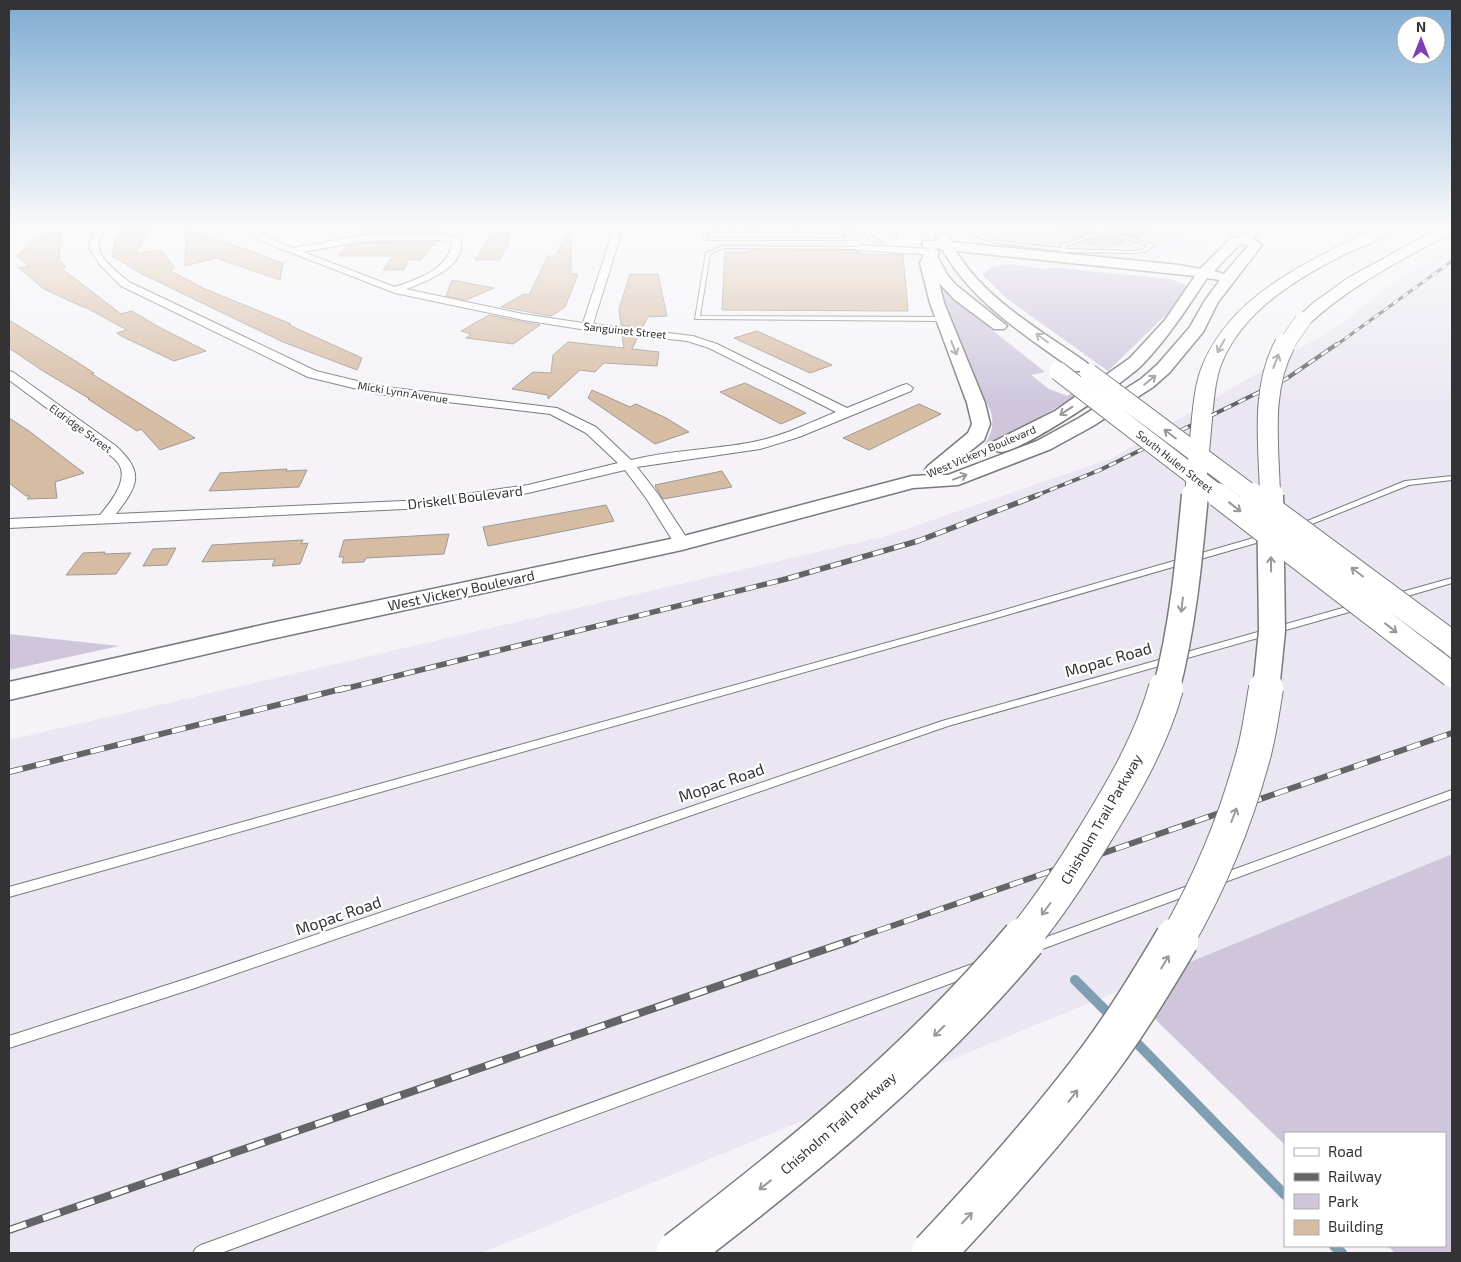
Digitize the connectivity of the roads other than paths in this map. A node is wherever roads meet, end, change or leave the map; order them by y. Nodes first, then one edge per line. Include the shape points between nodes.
1 (131, 287) edge
2 (388, 287) edge
3 (404, 287) edge
4 (600, 287) edge
5 (702, 287) edge
6 (933, 287) edge
7 (953, 287) edge
8 (978, 287) edge
9 (1195, 287) edge
10 (1222, 287) edge
11 (1279, 287) edge
12 (1346, 287) edge
13 (396, 290) junction
14 (942, 319) junction
15 (587, 327) junction
16 (9, 375) edge
17 (907, 388) dead end
18 (847, 413) junction
19 (628, 466) junction
20 (935, 470) junction
21 (1452, 478) edge
22 (912, 482) junction
23 (105, 519) junction
24 (9, 524) edge
25 (682, 544) junction
26 (1452, 580) edge
27 (1452, 643) edge
28 (1452, 675) edge
29 (9, 691) edge
30 (1452, 794) edge
31 (9, 892) edge
32 (9, 1042) edge
33 (201, 1253) edge
34 (678, 1253) edge
35 (933, 1253) edge

1 - 19 street, Micki Lynn Avenue via 312,374 378,390 552,411 590,430
2 - 13 street, Sanguinet Street
3 - 13 street
4 - 15 street
5 - 14 lane via 697,318
6 - 14 main road
7 -> 28 main road, South Hulen Street, bridge via 966,302
27 -> 8 main road, South Hulen Street, bridge
9 -> 20 main road, West Vickery Boulevard via 1158,338 1120,375 1061,415 1020,437
22 -> 10 main road, West Vickery Boulevard via 951,481 994,465 1044,445 1117,403 1163,369 1197,329
11 -> 34 highway, Chisholm Trail Parkway, bridge via 1233,327 1213,362 1206,384 1181,618 1166,690 1144,746 1108,814 1052,902 950,1020 804,1154
35 -> 12 highway, bridge via 1028,1150 1112,1045 1184,929 1226,836 1253,759 1269,674 1272,613 1270,385 1286,340 1316,308
13 - 15 street, Sanguinet Street
14 -> 20 main road via 976,403 981,424 977,436
15 - 18 street, Sanguinet Street via 669,335 713,346
16 - 23 street, Eldridge Street via 111,449 126,464 128,480 122,496
17 - 18 street, Driskell Boulevard
18 - 19 street, Driskell Boulevard via 755,446 651,459
19 - 23 street, Driskell Boulevard via 528,489 425,504
19 - 25 street, Micki Lynn Avenue via 644,483
20 - 22 main road, West Vickery Boulevard
21 - 31 lane via 1408,483 1320,519 1232,548
22 - 25 main road, West Vickery Boulevard
23 - 24 street, Driskell Boulevard
25 - 29 main road, West Vickery Boulevard via 271,631
26 - 32 lane, Mopac Road via 945,723 195,982
30 - 33 lane

